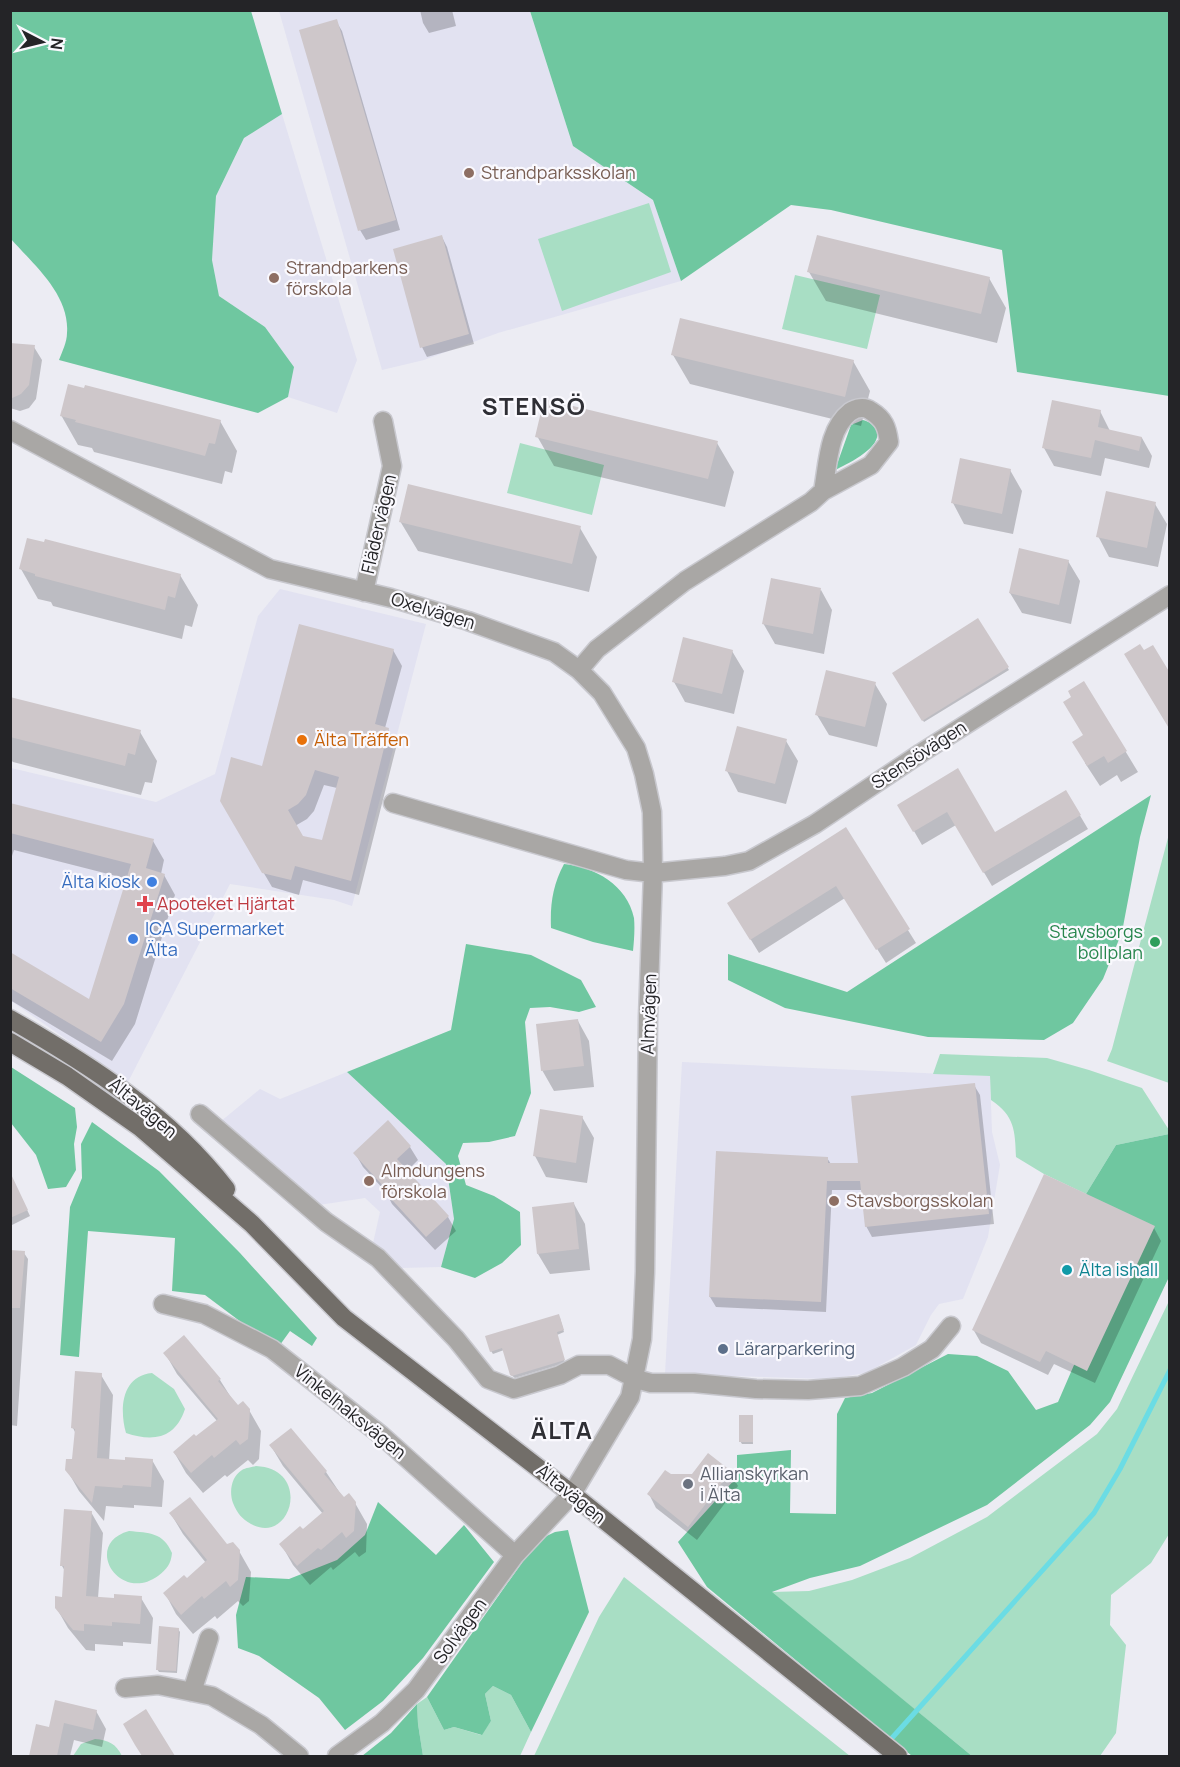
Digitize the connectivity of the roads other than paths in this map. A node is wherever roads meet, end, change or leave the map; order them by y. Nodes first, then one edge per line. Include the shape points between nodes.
1 (383, 421) dead end
2 (10, 430) edge
3 (824, 491) junction
4 (364, 592) junction
5 (1170, 595) edge
6 (579, 670) junction
7 (393, 803) dead end
8 (653, 873) junction
9 (10, 1019) edge
10 (10, 1042) edge
11 (200, 1114) dead end
12 (252, 1224) junction
13 (163, 1304) dead end
14 (951, 1326) dead end
15 (636, 1379) junction
16 (572, 1494) junction
17 (515, 1555) junction
18 (209, 1638) dead end
19 (125, 1688) dead end
20 (192, 1692) junction
21 (299, 1756) edge
22 (337, 1756) edge
23 (898, 1756) edge

1 - 4 street, Flädervägen via 392,466
2 - 4 street, Oxelvägen via 270,569
3 - 3 street via 832,441 840,420 855,408 867,408 887,427 889,442 871,465
3 - 6 street via 685,581 597,649
4 - 6 street, Oxelvägen via 468,621 554,652
5 - 8 street, Stensövägen via 815,824 749,861
6 - 8 street, Almvägen via 602,693 636,748 652,812
7 - 8 street, Stensövägen via 626,870
8 - 15 street, Almvägen via 645,1272
9 - 12 main road, Ältavägen via 111,1081 147,1109 200,1156
10 - 12 main road, Ältavägen via 141,1128
11 - 15 street via 270,1177 378,1258 488,1378 514,1389 579,1365 609,1365
12 - 16 main road, Ältavägen via 344,1318
13 - 17 street, Vinkelhaksvägen via 204,1314 272,1349 381,1435
14 - 15 street via 932,1349 860,1386 756,1389
15 - 16 street, Almvägen via 630,1397
16 - 17 street, Solvägen
16 - 23 main road, Ältavägen
17 - 22 street, Solvägen via 416,1690 382,1723
18 - 20 street
19 - 20 street via 158,1685
20 - 21 street via 212,1696 261,1725

